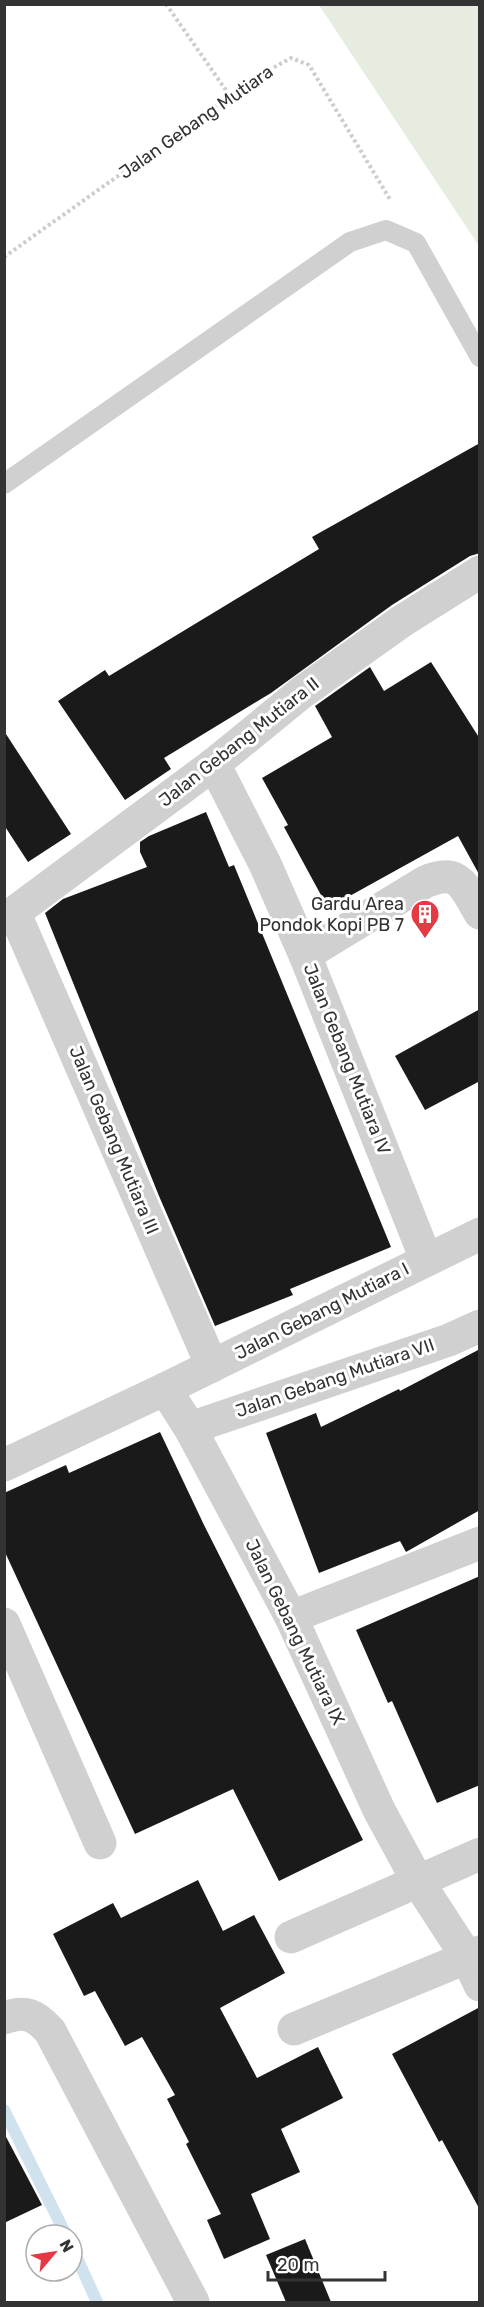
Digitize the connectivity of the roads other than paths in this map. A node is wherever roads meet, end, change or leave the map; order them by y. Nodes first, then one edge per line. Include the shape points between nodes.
1 (480, 357) edge
2 (4, 484) edge
3 (480, 572) edge
4 (214, 764) junction
5 (480, 913) edge
6 (10, 917) edge
7 (305, 954) junction
8 (480, 1234) edge
9 (426, 1259) junction
10 (480, 1326) edge
11 (212, 1366) junction
12 (165, 1389) junction
13 (190, 1428) junction
14 (4, 1465) edge
15 (480, 1543) edge
16 (291, 1617) junction
17 (4, 1623) edge
18 (100, 1843) dead end
19 (480, 1854) edge
20 (417, 1880) junction
21 (291, 1937) dead end
22 (475, 1965) edge
23 (4, 2018) edge
24 (294, 2029) dead end
25 (193, 2302) edge

1 - 2 lane via 416,243 386,230 350,242
3 - 4 street, Jalan Gebang Mutiara II via 402,621 301,693
4 - 6 street, Jalan Gebang Mutiara II
4 - 7 street, Jalan Gebang Mutiara IV
5 - 7 street via 464,886 452,876 439,876
6 - 11 street, Jalan Gebang Mutiara III
7 - 9 street, Jalan Gebang Mutiara IV
8 - 9 street, Jalan Gebang Mutiara I
9 - 11 street, Jalan Gebang Mutiara I
10 - 13 street, Jalan Gebang Mutiara VII
11 - 12 street, Jalan Gebang Mutiara I
12 - 13 street, Jalan Gebang Mutiara IX
12 - 14 street, Jalan Gebang Mutiara I
13 - 16 street, Jalan Gebang Mutiara IX
15 - 16 street
16 - 20 street, Jalan Gebang Mutiara IX via 370,1791
17 - 18 street
19 - 20 street
20 - 21 street
20 - 22 street, Jalan Gebang Mutiara IX
22 - 24 street
23 - 25 street via 18,2013 37,2018 50,2031

